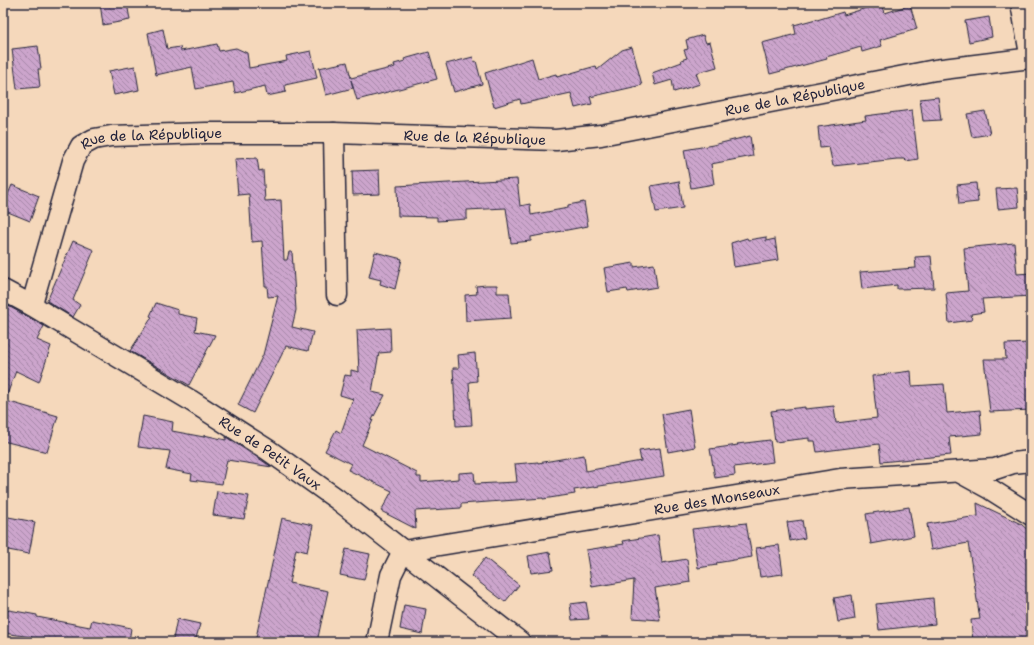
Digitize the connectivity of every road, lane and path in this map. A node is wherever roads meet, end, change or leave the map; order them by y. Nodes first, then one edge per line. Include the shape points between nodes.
1 (1022, 3) edge
2 (1031, 54) edge
3 (1031, 58) edge
4 (334, 134) junction
5 (3, 290) edge
6 (337, 295) dead end
7 (31, 305) junction
8 (1031, 461) edge
9 (959, 472) junction
10 (1031, 515) edge
11 (403, 551) junction
12 (377, 642) edge
13 (520, 642) edge

1 - 2 main road
3 - 4 street, Rue de la République via 935,70 601,135 556,140
4 - 6 street
4 - 7 street, Rue de la République via 206,133 111,136 94,139 81,146 73,160
5 - 7 street, Rue de Petit Vaux
7 - 11 street, Rue de Petit Vaux via 268,450 337,499
8 - 9 street, Rue des Monseaux via 995,469
9 - 10 street
9 - 11 street, Rue des Monseaux via 840,479
11 - 12 street via 391,575
11 - 13 street, Rue de Petit Vaux

